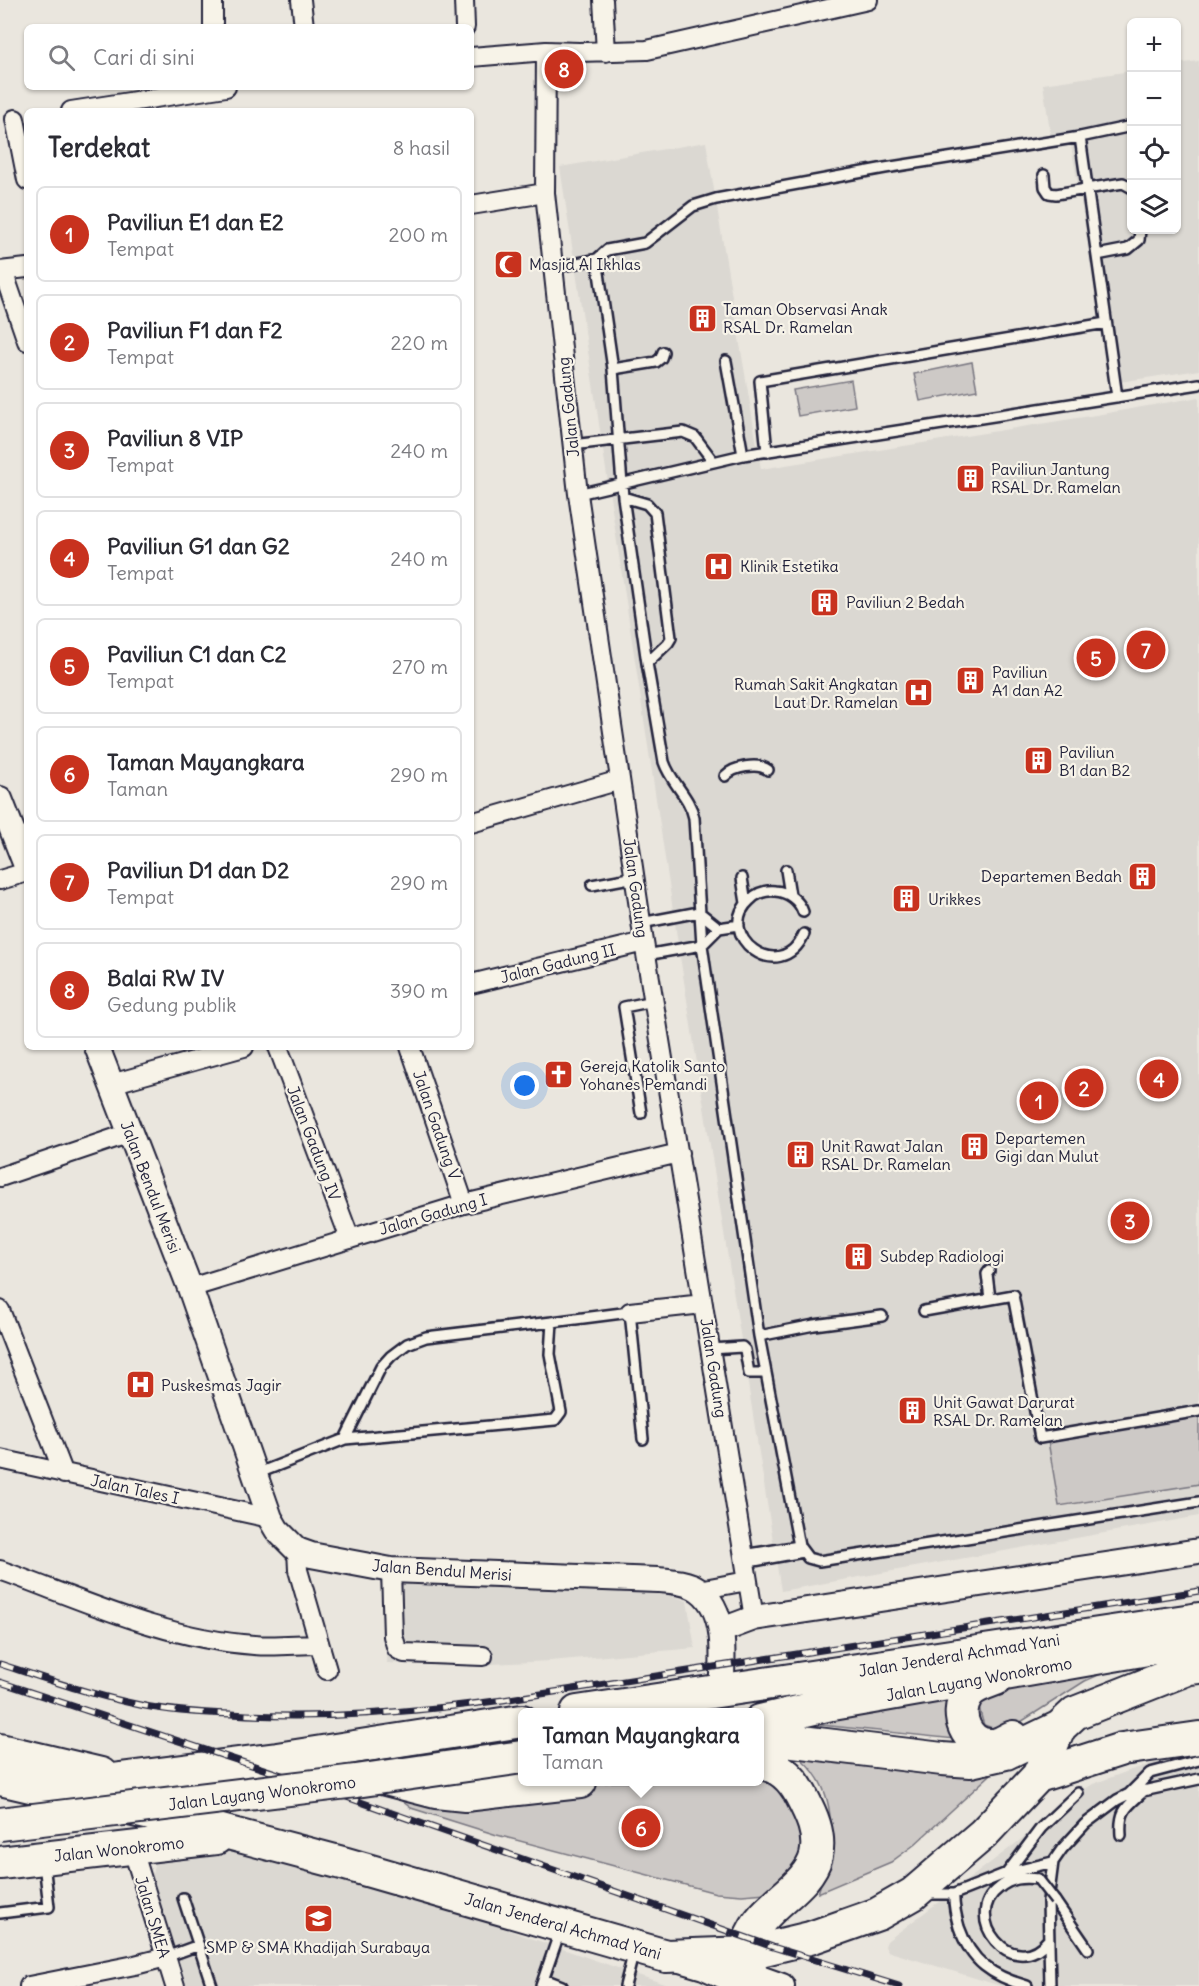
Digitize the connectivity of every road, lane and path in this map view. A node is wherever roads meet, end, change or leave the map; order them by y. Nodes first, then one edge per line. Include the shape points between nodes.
1 (213, 0) edge
2 (301, 0) edge
3 (464, 0) edge
4 (603, 0) edge
5 (868, 0) edge
6 (213, 24) edge
7 (304, 24) edge
8 (465, 24) edge
9 (546, 51) junction
10 (606, 52) junction
11 (474, 57) edge
12 (202, 90) edge
13 (90, 108) edge
14 (14, 119) edge
15 (1127, 127) edge
16 (1080, 137) junction
17 (24, 166) edge
18 (1044, 175) dead end
19 (1127, 185) edge
20 (1088, 189) junction
21 (545, 193) junction
22 (474, 205) edge
23 (1140, 234) edge
24 (1098, 255) junction
25 (597, 259) junction
26 (24, 268) edge
27 (553, 268) junction
28 (2, 271) edge
29 (1106, 323) junction
30 (24, 333) edge
31 (663, 352) dead end
32 (726, 361) dead end
33 (613, 369) junction
34 (1199, 384) edge
35 (1117, 397) junction
36 (618, 439) junction
37 (572, 445) junction
38 (767, 452) junction
39 (743, 455) junction
40 (713, 461) junction
41 (622, 483) junction
42 (578, 494) junction
43 (623, 497) junction
44 (647, 663) junction
45 (768, 770) dead end
46 (724, 776) dead end
47 (620, 780) junction
48 (0, 799) edge
49 (474, 822) edge
50 (24, 862) edge
51 (786, 870) dead end
52 (24, 871) edge
53 (635, 877) junction
54 (742, 878) dead end
55 (0, 880) edge
56 (592, 885) dead end
57 (790, 895) junction
58 (746, 903) junction
59 (699, 912) junction
60 (803, 912) dead end
61 (641, 923) junction
62 (739, 925) junction
63 (719, 928) junction
64 (804, 933) dead end
65 (702, 945) junction
66 (645, 949) junction
67 (474, 983) edge
68 (654, 1001) junction
69 (98, 1050) edge
70 (233, 1050) edge
71 (279, 1050) edge
72 (411, 1050) edge
73 (111, 1084) junction
74 (641, 1113) dead end
75 (130, 1133) junction
76 (678, 1153) junction
77 (0, 1177) edge
78 (464, 1204) junction
79 (350, 1239) junction
80 (988, 1270) dead end
81 (190, 1288) junction
82 (990, 1299) junction
83 (703, 1304) junction
84 (0, 1310) edge
85 (924, 1311) dead end
86 (630, 1312) junction
87 (882, 1316) dead end
88 (552, 1322) junction
89 (759, 1336) junction
90 (711, 1349) junction
91 (765, 1372) junction
92 (1199, 1411) edge
93 (345, 1439) junction
94 (643, 1439) dead end
95 (0, 1459) edge
96 (64, 1474) junction
97 (254, 1475) junction
98 (1199, 1502) edge
99 (270, 1518) junction
100 (800, 1546) junction
101 (297, 1550) junction
102 (1199, 1551) edge
103 (743, 1556) junction
104 (0, 1570) edge
105 (391, 1570) junction
106 (747, 1581) junction
107 (699, 1590) junction
108 (754, 1618) junction
109 (1199, 1619) edge
110 (722, 1630) junction
111 (1199, 1640) edge
112 (319, 1644) junction
113 (483, 1656) dead end
114 (1199, 1667) edge
115 (327, 1670) dead end
116 (1003, 1675) junction
117 (721, 1690) junction
118 (608, 1708) edge
119 (764, 1719) edge
120 (1067, 1720) junction
121 (518, 1722) edge
122 (764, 1738) edge
123 (1199, 1738) edge
124 (0, 1750) edge
125 (518, 1758) edge
126 (277, 1759) junction
127 (1199, 1760) edge
128 (764, 1763) edge
129 (1038, 1776) junction
130 (119, 1778) junction
131 (0, 1779) edge
132 (1199, 1779) edge
133 (547, 1786) edge
134 (41, 1790) junction
135 (1146, 1790) junction
136 (1078, 1793) dead end
137 (1129, 1794) junction
138 (0, 1796) edge
139 (0, 1824) edge
140 (202, 1826) junction
141 (238, 1835) junction
142 (1121, 1835) dead end
143 (132, 1847) junction
144 (0, 1849) edge
145 (44, 1857) junction
146 (0, 1863) edge
147 (1053, 1863) junction
148 (1007, 1873) junction
149 (913, 1894) junction
150 (954, 1894) junction
151 (183, 1898) dead end
152 (0, 1913) edge
153 (561, 1927) junction
154 (1047, 1941) junction
155 (199, 1945) junction
156 (635, 1947) junction
157 (1088, 1949) dead end
158 (166, 1957) junction
159 (749, 1970) edge
160 (543, 1982) edge
161 (29, 1986) edge
162 (175, 1986) edge
163 (212, 1986) edge
164 (562, 1986) edge
165 (625, 1986) edge
166 (782, 1986) edge
167 (1027, 1986) edge
168 (1050, 1986) edge

1 - 6 street
2 - 7 street
3 - 8 street
4 - 10 street
5 - 10 street via 647,50
9 - 10 street
9 - 11 street
9 - 21 street, Jalan Gadung
12 - 13 street
14 - 17 street
15 - 16 lane
16 - 20 lane
16 - 25 lane via 716,199 693,206 645,243 607,250
18 - 20 lane via 1049,193
19 - 20 lane
20 - 24 lane
21 - 22 street
21 - 27 street, Jalan Gadung
23 - 24 lane via 1135,246
24 - 29 lane
25 - 27 lane
25 - 33 lane
26 - 28 street
27 - 37 street, Jalan Gadung
28 - 30 street
29 - 35 lane
29 - 38 lane via 760,381
31 - 33 lane via 656,362
32 - 39 lane
33 - 36 lane
34 - 35 lane
35 - 38 lane
36 - 37 lane
36 - 40 lane via 683,432 695,436
36 - 41 lane
37 - 42 street, Jalan Gadung
38 - 39 lane
39 - 40 lane
40 - 41 lane
41 - 42 lane
41 - 43 lane
42 - 47 street, Jalan Gadung
43 - 44 lane
43 - 44 lane via 647,504 655,513 671,638
44 - 59 lane via 664,762 693,810
45 - 46 lane via 758,766 729,771
47 - 49 street
47 - 53 street, Jalan Gadung
48 - 50 street
51 - 57 lane
52 - 55 street
53 - 56 lane
53 - 61 street, Jalan Gadung
54 - 58 lane
57 - 58 lane via 781,891 762,892
57 - 60 lane
58 - 62 lane
59 - 61 lane
59 - 63 lane
59 - 65 lane
61 - 66 street, Jalan Gadung
62 - 63 lane
62 - 64 lane via 750,948 767,957 788,954
63 - 65 lane
65 - 66 lane
65 - 89 lane
66 - 67 street, Jalan Gadung II
66 - 68 street, Jalan Gadung
68 - 74 lane via 624,1007
68 - 76 street, Jalan Gadung
69 - 73 street, Jalan Bendul Merisi
70 - 73 street
71 - 79 street, Jalan Gadung IV
72 - 78 street, Jalan Gadung V
73 - 75 street, Jalan Bendul Merisi
75 - 77 street
75 - 81 street, Jalan Bendul Merisi
76 - 78 street, Jalan Gadung I
76 - 83 street, Jalan Gadung
78 - 79 street, Jalan Gadung I
79 - 81 street, Jalan Gadung I
80 - 82 lane
81 - 97 street, Jalan Bendul Merisi
82 - 85 lane
82 - 92 lane via 1014,1295 1040,1438
83 - 86 street
83 - 90 street, Jalan Gadung
84 - 96 street
86 - 88 lane
86 - 94 lane
87 - 89 lane
88 - 93 lane via 426,1337 407,1344 381,1367
88 - 93 lane via 550,1354 561,1412 555,1420
89 - 91 lane
90 - 91 lane via 742,1347 749,1373
90 - 103 street, Jalan Gadung
91 - 100 lane
93 - 97 lane
95 - 96 street, Jalan Tales I
96 - 99 street, Jalan Tales I
97 - 99 street, Jalan Bendul Merisi
98 - 100 lane via 819,1561 813,1561
99 - 101 street, Jalan Bendul Merisi
100 - 103 lane
101 - 105 street, Jalan Bendul Merisi
101 - 112 street via 298,1570
102 - 108 street
103 - 106 street, Jalan Gadung
104 - 112 street via 141,1623 195,1637 255,1646
105 - 107 street, Jalan Bendul Merisi via 658,1580
105 - 113 street via 393,1636 397,1649 404,1653
106 - 107 street
106 - 108 street, Jalan Gadung
107 - 110 street via 714,1610
108 - 110 street
109 - 117 highway, Jalan Jenderal Achmad Yani
110 - 117 street
111 - 116 highway, Jalan Layang Wonokromo
112 - 115 street
114 - 120 highway
116 - 119 highway, Jalan Layang Wonokromo
116 - 120 highway via 972,1690 964,1701 964,1728 976,1741 990,1746
117 - 118 highway, Jalan Jenderal Achmad Yani
120 - 122 highway via 1006,1753 971,1761
120 - 129 highway, Jalan Jenderal Achmad Yani
121 - 126 highway
123 - 129 highway via 1122,1749
124 - 130 highway
125 - 139 highway, Jalan Layang Wonokromo, bridge
126 - 130 highway
126 - 133 highway via 318,1761 447,1795
127 - 137 lane via 1150,1773
128 - 159 highway via 789,1777 797,1788 817,1835 816,1856 800,1881 769,1908 750,1938
129 - 149 highway, Jalan Jenderal Achmad Yani via 983,1834
130 - 134 highway
131 - 134 highway, Jalan Jenderal Achmad Yani
132 - 135 lane
134 - 138 highway
134 - 140 highway, Jalan Jenderal Achmad Yani
135 - 137 lane
135 - 142 lane via 1123,1812
136 - 148 lane via 1041,1828
137 - 147 lane via 1085,1824
140 - 141 highway, Jalan Jenderal Achmad Yani
140 - 144 highway, Jalan Wonokromo
141 - 143 highway, Jalan Wonokromo
141 - 153 highway, Jalan Jenderal Achmad Yani
143 - 145 highway, Jalan Wonokromo
143 - 158 street, Jalan SMEA
145 - 146 highway, Jalan Wonokromo
145 - 152 lane via 49,1907
147 - 148 lane
147 - 154 lane
148 - 150 lane
149 - 150 lane
149 - 159 highway, Jalan Jenderal Achmad Yani via 878,1914 810,1938
150 - 167 lane via 963,1937 977,1961
151 - 155 lane
153 - 156 highway, Jalan Jenderal Achmad Yani
153 - 160 lane
154 - 157 lane, bridge via 1034,1952 1023,1954 1011,1953 998,1945 985,1916 987,1902 995,1890 1024,1877 1038,1879
154 - 168 lane
155 - 158 lane
155 - 163 lane
156 - 159 highway, Jalan Jenderal Achmad Yani
156 - 165 lane
158 - 161 street
158 - 162 street, Jalan SMEA
159 - 166 street
160 - 164 lane

